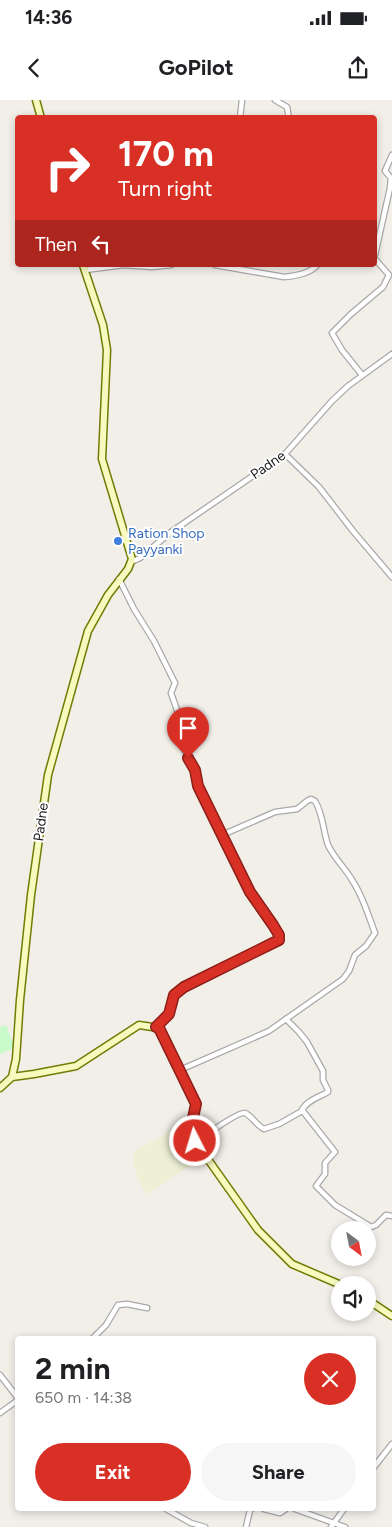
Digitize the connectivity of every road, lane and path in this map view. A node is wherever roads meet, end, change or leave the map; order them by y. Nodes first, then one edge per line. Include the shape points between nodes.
1 (36, 100) edge
2 (242, 100) edge
3 (275, 100) edge
4 (40, 115) edge
5 (240, 115) edge
6 (288, 115) edge
7 (392, 155) edge
8 (377, 246) edge
9 (377, 261) edge
10 (84, 267) edge
11 (226, 267) edge
12 (314, 267) edge
13 (392, 354) edge
14 (362, 375) junction
15 (285, 454) junction
16 (131, 562) junction
17 (392, 577) edge
18 (119, 579) junction
19 (222, 835) junction
20 (286, 1020) junction
21 (156, 1027) junction
22 (180, 1070) junction
23 (12, 1077) junction
24 (0, 1088) edge
25 (302, 1111) junction
26 (196, 1142) junction
27 (392, 1216) edge
28 (331, 1281) edge
29 (376, 1305) edge
30 (147, 1308) dead end
31 (392, 1316) edge
32 (95, 1336) edge
33 (0, 1375) edge
34 (15, 1395) edge
35 (15, 1401) edge
36 (0, 1413) edge
37 (392, 1444) edge
38 (376, 1464) edge
39 (170, 1511) edge
40 (250, 1511) edge
41 (301, 1511) edge
42 (343, 1511) edge
43 (333, 1525) edge
44 (206, 1527) edge
45 (246, 1527) edge
46 (345, 1527) edge

1 - 4 main road
2 - 5 street
3 - 6 street via 287,107
7 - 8 street via 386,171 391,178 390,188
9 - 14 street via 389,275 384,287 332,333
10 - 16 main road via 103,324 107,350 102,459 131,552
11 - 12 street via 284,277 296,276
13 - 14 street, Padne
14 - 15 street, Padne via 332,401
15 - 16 street, Padne
15 - 17 street via 319,487
16 - 18 main road, Padne
18 - 19 street via 175,683 171,693 184,730 176,734
18 - 23 main road, Padne via 88,631 48,775 31,895
19 - 20 street via 268,815 297,809 307,800 315,800 328,845 362,898 375,933 355,955 342,979
19 - 21 street via 250,892 276,930 279,940 184,987 174,995 169,1014
20 - 22 street via 269,1031
20 - 25 street via 306,1042 323,1071 328,1090 306,1103
21 - 22 main road
21 - 23 main road via 139,1025 76,1066
22 - 26 main road via 196,1104 191,1127
23 - 24 main road
25 - 26 street via 264,1129 247,1114 241,1114
25 - 27 street via 335,1152 325,1163 325,1174 316,1186 319,1190 335,1205 371,1227 386,1215
26 - 28 main road via 258,1230 285,1258
29 - 31 main road
30 - 32 street via 118,1305
33 - 34 street
35 - 36 street
37 - 38 street
39 - 44 street
40 - 45 street
41 - 43 street
42 - 43 street
43 - 46 street

